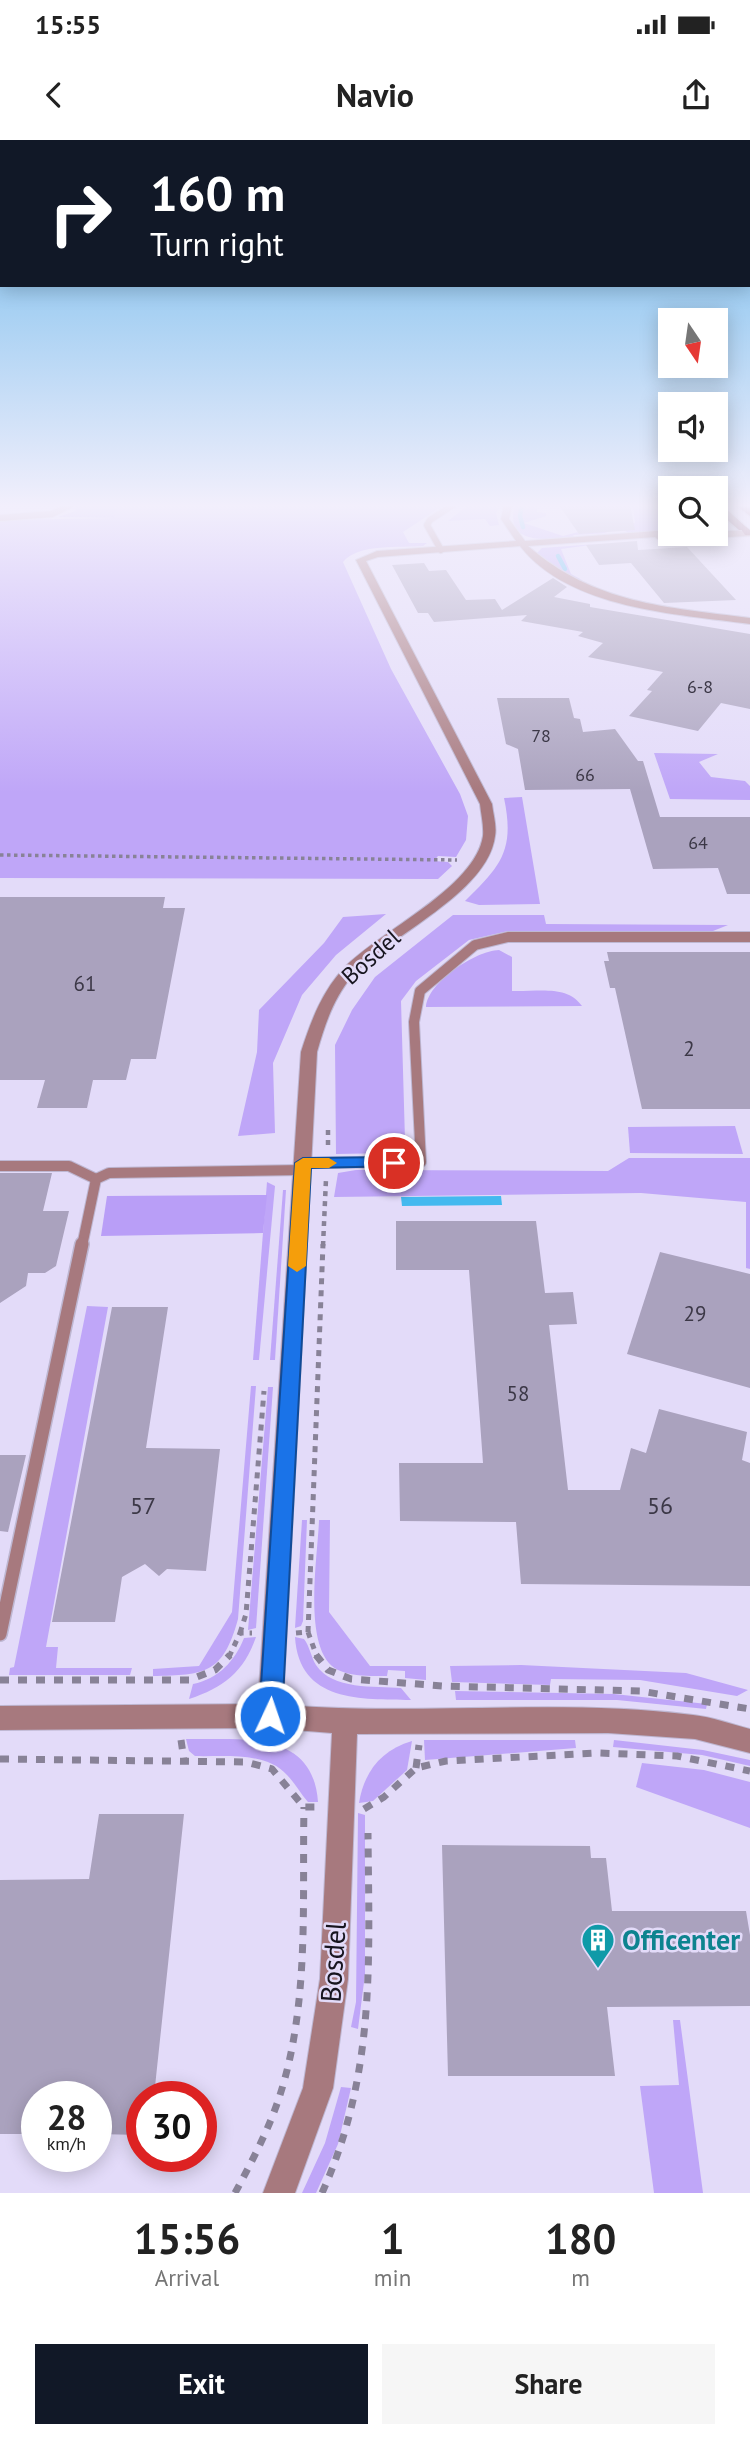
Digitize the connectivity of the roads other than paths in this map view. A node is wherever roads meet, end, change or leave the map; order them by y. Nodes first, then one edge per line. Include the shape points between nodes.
1 (380, 601) edge
2 (630, 601) edge
3 (750, 621) edge
4 (750, 937) edge
5 (0, 1166) edge
6 (303, 1166) junction
7 (96, 1179) junction
8 (0, 1634) edge
9 (270, 1716) junction
10 (0, 1717) edge
11 (345, 1722) junction
12 (750, 1741) edge
13 (279, 2193) edge

1 - 6 street, Bosdel via 485,804 489,838 479,863 452,892 350,970 323,1006 309,1052
2 - 3 street
4 - 6 lane via 508,937 475,944 420,991 414,1022 421,1162
5 - 7 lane via 69,1166
6 - 7 lane via 109,1172
6 - 9 street, Bosdel
7 - 8 lane
9 - 10 street
9 - 11 street
11 - 12 street via 608,1721 695,1727
11 - 13 street, Bosdel via 334,1979 318,2088

